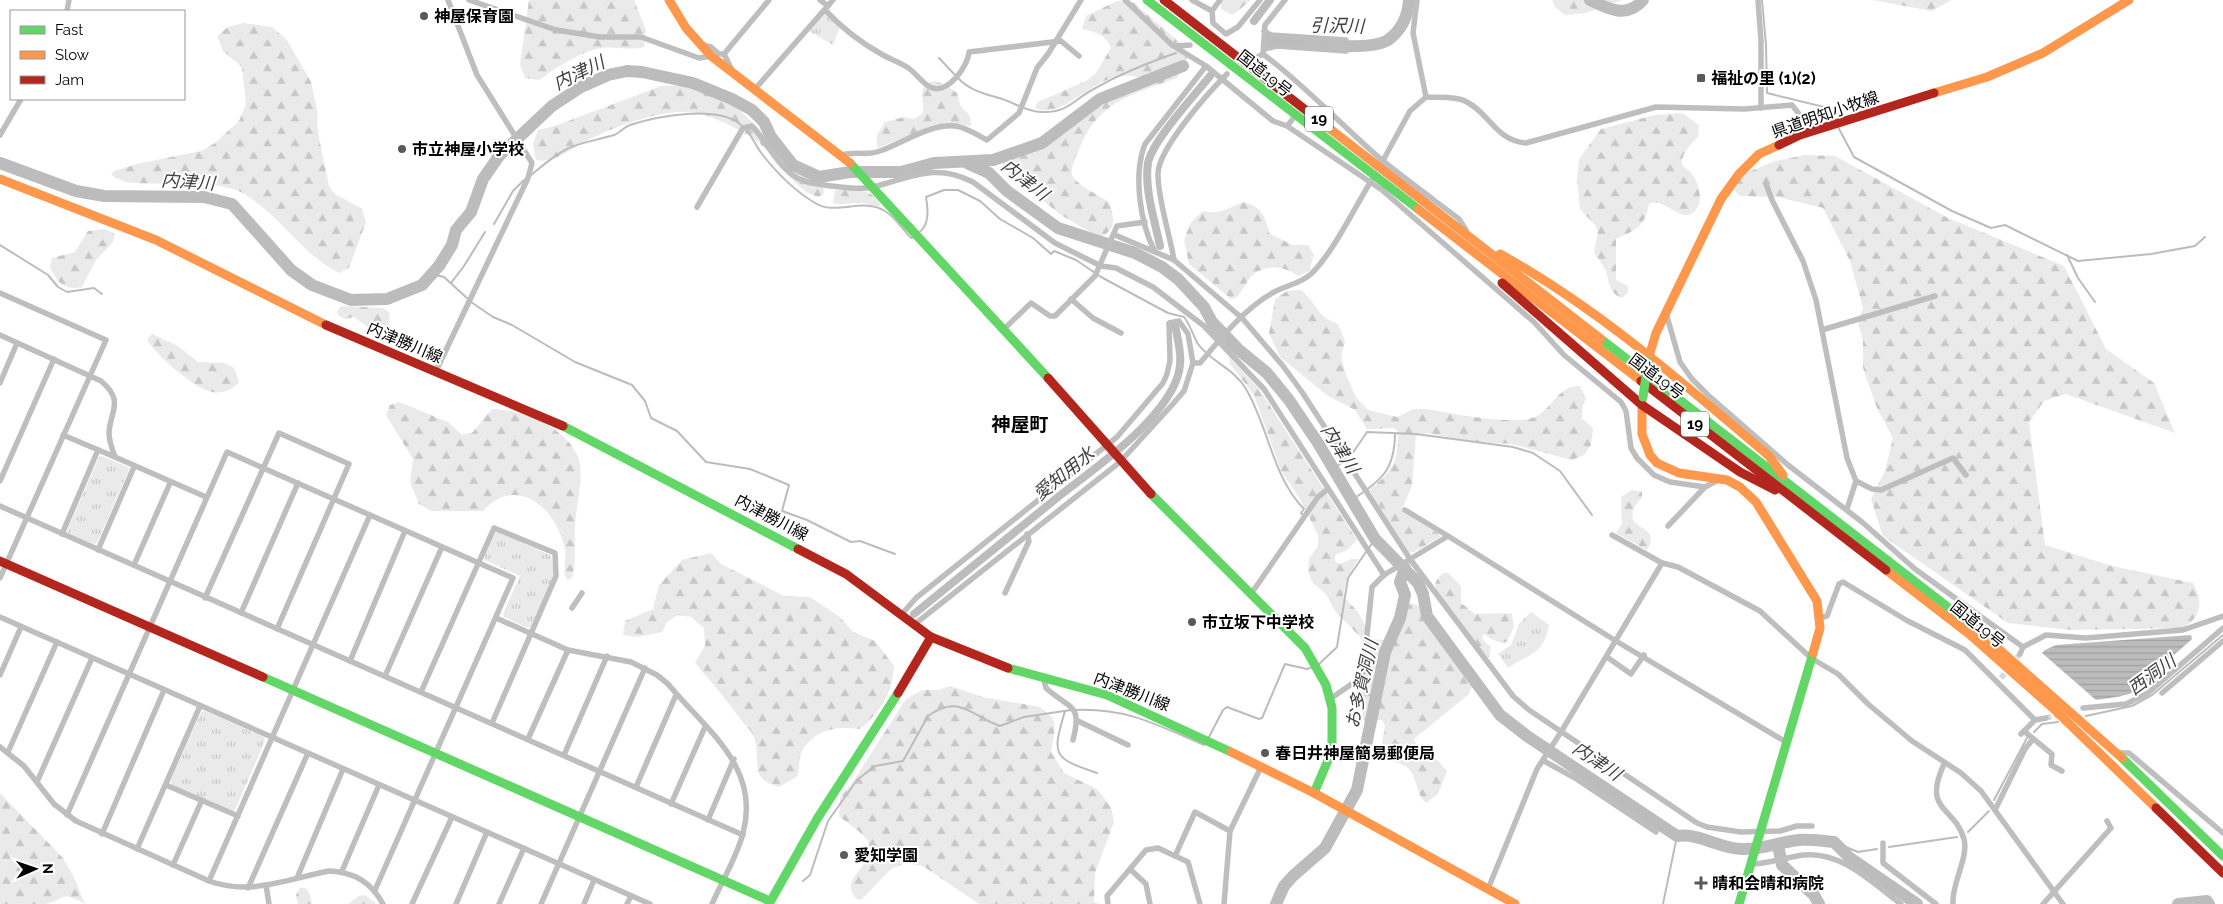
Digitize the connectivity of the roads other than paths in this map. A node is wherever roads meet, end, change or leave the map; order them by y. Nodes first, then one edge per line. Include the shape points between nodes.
1 (448, 0) edge
2 (469, 0) edge
3 (669, 0) edge
4 (769, 0) edge
5 (820, 0) edge
6 (833, 0) edge
7 (1081, 0) edge
8 (1125, 0) edge
9 (1146, 0) edge
10 (1164, 0) edge
11 (1192, 0) edge
12 (1220, 0) edge
13 (1260, 0) edge
14 (1285, 0) edge
15 (1417, 0) edge
16 (1758, 0) edge
17 (2129, 0) edge
18 (826, 8) junction
19 (1212, 11) junction
20 (1264, 31) junction
21 (1346, 40) dead end
22 (1056, 41) junction
23 (701, 45) junction
24 (1190, 45) dead end
25 (1177, 46) junction
26 (1346, 51) dead end
27 (1264, 52) junction
28 (724, 54) junction
29 (711, 56) junction
30 (1079, 56) dead end
31 (1254, 59) dead end
32 (1206, 66) junction
33 (733, 74) junction
34 (1227, 74) dead end
35 (1222, 79) junction
36 (756, 89) junction
37 (1310, 96) junction
38 (1426, 97) junction
39 (20, 100) edge
40 (1305, 102) dead end
41 (1760, 108) junction
42 (1292, 120) dead end
43 (1287, 126) junction
44 (1805, 133) junction
45 (0, 135) edge
46 (843, 156) junction
47 (1382, 163) junction
48 (0, 180) edge
49 (1371, 180) junction
50 (1766, 184) dead end
51 (871, 186) junction
52 (697, 207) dead end
53 (1145, 222) junction
54 (1115, 235) junction
55 (1473, 239) junction
56 (1469, 250) junction
57 (1155, 252) junction
58 (1174, 260) junction
59 (1101, 266) junction
60 (0, 293) edge
61 (1935, 296) dead end
62 (1071, 299) junction
63 (1666, 313) junction
64 (1242, 318) junction
65 (1003, 330) junction
66 (1822, 330) junction
67 (1121, 332) dead end
68 (0, 335) edge
69 (1218, 341) junction
70 (18, 343) junction
71 (1648, 358) junction
72 (54, 359) junction
73 (1192, 363) junction
74 (436, 371) junction
75 (90, 375) junction
76 (0, 383) edge
77 (1642, 401) junction
78 (63, 435) junction
79 (1106, 446) junction
80 (98, 450) junction
81 (115, 457) junction
82 (1120, 462) junction
83 (134, 468) junction
84 (263, 468) junction
85 (1966, 475) dead end
86 (1722, 478) junction
87 (0, 481) edge
88 (1856, 481) junction
89 (170, 483) junction
90 (298, 483) junction
91 (1704, 487) junction
92 (1328, 489) junction
93 (1791, 491) junction
94 (206, 497) junction
95 (334, 500) junction
96 (0, 506) edge
97 (1847, 509) junction
98 (1405, 510) dead end
99 (370, 516) junction
100 (26, 518) junction
101 (1668, 526) dead end
102 (405, 531) junction
103 (62, 534) junction
104 (1028, 534) junction
105 (1612, 535) dead end
106 (1448, 536) junction
107 (442, 547) junction
108 (98, 550) junction
109 (1410, 558) junction
110 (1662, 562) junction
111 (3, 563) edge
112 (478, 563) junction
113 (134, 565) junction
114 (1384, 575) junction
115 (0, 578) edge
116 (169, 582) junction
117 (1944, 591) junction
118 (582, 592) dead end
119 (1005, 593) dead end
120 (1251, 594) junction
121 (206, 598) junction
122 (1938, 599) junction
123 (572, 608) dead end
124 (241, 613) junction
125 (902, 614) junction
126 (2223, 616) edge
127 (0, 617) edge
128 (496, 618) junction
129 (1820, 618) junction
130 (915, 624) junction
131 (21, 627) junction
132 (149, 628) junction
133 (2223, 628) edge
134 (278, 629) junction
135 (532, 634) junction
136 (931, 637) junction
137 (1616, 641) junction
138 (2223, 641) edge
139 (57, 642) junction
140 (313, 645) junction
141 (2024, 647) junction
142 (568, 650) junction
143 (2020, 654) tunnel mouth
144 (1644, 655) junction
145 (607, 656) junction
146 (1607, 657) junction
147 (92, 658) junction
148 (1812, 658) junction
149 (350, 661) junction
150 (645, 668) junction
151 (129, 674) junction
152 (0, 675) edge
153 (385, 676) junction
154 (1044, 678) junction
155 (164, 690) junction
156 (293, 691) junction
157 (421, 692) junction
158 (2162, 692) dead end
159 (676, 695) junction
160 (1330, 699) junction
161 (200, 706) junction
162 (456, 708) junction
163 (2083, 708) dead end
164 (2046, 718) tunnel mouth
165 (2035, 720) junction
166 (1078, 721) junction
167 (492, 724) junction
168 (705, 727) junction
169 (1561, 732) junction
170 (272, 738) junction
171 (528, 739) junction
172 (2033, 739) junction
173 (1073, 740) dead end
174 (1786, 742) junction
175 (0, 746) edge
176 (1128, 746) dead end
177 (8, 752) junction
178 (308, 753) junction
179 (2117, 753) junction
180 (436, 754) junction
181 (564, 755) junction
182 (734, 759) junction
183 (1544, 761) junction
184 (1944, 764) junction
185 (1261, 768) junction
186 (343, 769) junction
187 (2062, 771) dead end
188 (600, 772) junction
189 (37, 782) junction
190 (379, 784) junction
191 (166, 785) junction
192 (636, 787) junction
193 (1314, 793) junction
194 (202, 800) junction
195 (416, 800) junction
196 (672, 804) junction
197 (1994, 810) junction
198 (67, 815) junction
199 (238, 816) junction
200 (452, 817) junction
201 (579, 818) junction
202 (708, 820) junction
203 (2107, 821) dead end
204 (1812, 826) dead end
205 (1230, 831) junction
206 (488, 832) junction
207 (1656, 832) dead end
208 (1760, 832) junction
209 (2223, 832) edge
210 (102, 834) junction
211 (743, 835) junction
212 (1882, 843) dead end
213 (524, 848) junction
214 (137, 849) junction
215 (1175, 856) junction
216 (2223, 856) edge
217 (559, 864) junction
218 (1751, 864) junction
219 (173, 865) junction
220 (1131, 870) junction
221 (342, 871) junction
222 (2223, 873) edge
223 (296, 878) junction
224 (210, 880) junction
225 (594, 880) junction
226 (723, 880) junction
227 (266, 885) junction
228 (248, 888) junction
229 (1488, 889) junction
230 (376, 890) junction
231 (2054, 892) junction
232 (631, 896) junction
233 (770, 903) edge
234 (269, 904) edge
235 (383, 904) edge
236 (412, 904) edge
237 (456, 904) edge
238 (499, 904) edge
239 (542, 904) edge
240 (584, 904) edge
241 (627, 904) edge
242 (650, 904) edge
243 (712, 904) edge
244 (1108, 904) edge
245 (1150, 904) edge
246 (1200, 904) edge
247 (1224, 904) edge
248 (1515, 904) edge
249 (1739, 904) edge
250 (1901, 904) edge
251 (1936, 904) edge
252 (1953, 904) edge
253 (2043, 904) edge
254 (2063, 904) edge

1 - 74 street via 477,75 532,164
2 - 29 street via 556,30 600,37 641,37 699,58
3 - 23 main road
4 - 28 street
5 - 18 street
6 - 18 street
7 - 22 street
8 - 25 street via 1172,45
9 - 49 main road, 国道19号 / 19
10 - 47 main road, 国道19号 / 19
11 - 19 street
12 - 19 street
13 - 19 street via 1238,27 1226,34 1213,23
14 - 20 street via 1265,25
15 - 38 street via 1412,33
16 - 41 street
17 - 44 main road, 県道明知小牧線 via 2022,63 1987,77
18 - 22 street via 836,22 869,47 907,67 931,88 939,89 948,84 964,67 968,52
18 - 36 street
20 - 21 street via 1271,35
20 - 27 street
22 - 30 street via 1061,41
22 - 46 street via 1037,68 1019,113 987,140 954,126 925,132 866,155 847,153
23 - 28 street
23 - 29 main road
24 - 25 street
25 - 32 street
26 - 27 street via 1277,46
27 - 31 street
27 - 37 street
28 - 33 street
29 - 33 main road
32 - 35 street
32 - 53 street via 1145,144 1139,188
33 - 36 main road
34 - 35 street
35 - 43 street via 1273,121
35 - 58 street via 1168,146 1160,164 1160,189
36 - 46 main road
37 - 40 street
37 - 47 street
38 - 41 street via 1465,101 1506,138 1526,143 1656,107
38 - 47 street via 1410,111
39 - 45 street
41 - 44 street via 1792,105 1800,114
42 - 43 street
43 - 49 street
44 - 63 main road, 県道明知小牧線 via 1759,154 1738,174 1721,199
46 - 51 main road
47 - 55 main road, 国道19号 / 19
48 - 74 main road, 内津勝川線 via 178,249 317,321
49 - 56 main road, 国道19号 / 19
49 - 64 street via 1329,251 1312,273 1301,282 1274,292
49 - 91 street via 1620,402 1626,411 1631,448 1644,467 1670,482
50 - 66 street via 1803,261
51 - 52 street via 811,184 796,177 780,164 752,126 743,128
51 - 59 street via 928,172 961,176 990,193 1055,243
51 - 65 main road
53 - 54 street via 1117,226
53 - 57 street
54 - 57 street
54 - 59 street
55 - 71 main road via 1529,270
55 - 93 main road, 国道19号 / 19
56 - 77 main road via 1514,295
56 - 93 main road, 国道19号 / 19
57 - 58 street
58 - 64 street
59 - 62 street
59 - 69 street via 1116,268 1153,287 1204,326
60 - 75 street via 106,340
61 - 66 street
62 - 65 street via 1056,316 1050,316 1031,302
62 - 67 street via 1093,318
63 - 71 main road, 県道明知小牧線
63 - 97 street via 1680,362 1692,379 1788,465
64 - 69 street
64 - 109 street via 1302,392
65 - 79 main road
66 - 88 street via 1847,458
68 - 70 street
69 - 73 street via 1200,363
69 - 92 street via 1264,389
70 - 72 street
70 - 76 street
71 - 77 main road, 県道明知小牧線, bridge
71 - 93 main road via 1768,456
72 - 75 street
72 - 87 street
73 - 79 street via 1188,334 1179,321 1169,323 1170,361 1163,383
73 - 82 street via 1184,391
74 - 125 main road, 内津勝川線 via 598,443 846,574
75 - 78 street
75 - 81 street via 107,386 113,397 114,416 109,431
77 - 86 main road, 県道明知小牧線 via 1643,444 1650,456 1662,466 1678,472
77 - 93 main road via 1756,481
78 - 80 street
78 - 100 street
79 - 82 main road
79 - 125 street via 916,598
80 - 81 street
80 - 103 street
81 - 83 street
82 - 104 street
82 - 120 main road
83 - 89 street
83 - 108 street
84 - 90 street
84 - 94 street via 227,452
84 - 95 street via 279,432 288,436 350,464
84 - 121 street
85 - 88 street via 1953,458 1881,490
86 - 91 street
86 - 129 main road, 県道明知小牧線 via 1745,490 1756,502 1811,588
88 - 97 street
89 - 94 street
89 - 113 street
90 - 95 street
90 - 124 street
91 - 101 street
92 - 114 street
92 - 120 street via 1318,497
93 - 122 main road, 国道19号 / 19
93 - 222 main road, 国道19号 / 19 via 1969,634 2056,711
94 - 116 street
95 - 99 street
95 - 134 street
96 - 100 street
97 - 117 street
98 - 106 street
99 - 102 street
99 - 140 street
100 - 103 street
100 - 111 street
102 - 107 street
102 - 149 street
103 - 108 street
104 - 119 street via 1029,541
104 - 130 street
105 - 110 street
106 - 109 street
106 - 137 street
107 - 112 street
107 - 153 street
108 - 113 street
109 - 114 street
109 - 169 street via 1513,696
110 - 137 street
110 - 148 street via 1678,567 1760,611
111 - 115 street
111 - 132 main road
112 - 128 street via 513,578
112 - 135 street via 494,528 555,553 556,576
112 - 157 street
113 - 116 street
114 - 160 street via 1372,587 1369,599 1363,672 1356,681
116 - 121 street
116 - 132 street
117 - 122 street
117 - 141 street
118 - 123 street
120 - 160 main road via 1305,648 1326,685
121 - 124 street
122 - 179 main road, 国道19号 / 19
124 - 134 street
125 - 130 main road, 内津勝川線
126 - 141 street via 2183,630 2086,638 2046,635
127 - 131 street
128 - 135 street
128 - 162 street
129 - 148 main road
129 - 165 street via 1827,616 1839,584 1843,582 1906,620 1956,643 1999,680
130 - 136 main road, 内津勝川線
131 - 139 street
131 - 152 street
132 - 151 street
132 - 156 main road
133 - 163 street via 2141,696 2126,704
134 - 140 street
135 - 142 street
135 - 167 street
136 - 154 main road, 内津勝川線
136 - 233 main road via 888,711 816,819
137 - 144 street
137 - 146 street
138 - 158 street
139 - 147 street
139 - 177 street
140 - 149 street
140 - 156 street
141 - 143 street
142 - 145 street
142 - 171 street
144 - 146 street via 1631,674
144 - 174 street
145 - 150 street
145 - 181 street
146 - 169 street
147 - 151 street
147 - 189 street
148 - 174 main road
148 - 184 street via 1838,674 1868,704
149 - 153 street
150 - 159 street via 657,675
150 - 188 street
151 - 155 street
151 - 198 street
153 - 157 street
154 - 166 street via 1046,688 1070,704
154 - 185 main road, 内津勝川線 via 1138,707
155 - 161 street
155 - 210 street
156 - 170 street
156 - 180 main road
157 - 162 street
159 - 168 street
159 - 192 street
160 - 193 main road via 1332,751
161 - 170 street
161 - 191 street
162 - 167 street
162 - 180 street
164 - 165 street
165 - 172 street via 2022,732
166 - 173 street
166 - 176 street
167 - 171 street
168 - 182 street
168 - 196 street
169 - 183 street
169 - 208 street via 1697,823 1707,827
170 - 178 street
170 - 199 street
171 - 181 street
172 - 187 street via 2052,754 2051,765
172 - 197 street
174 - 208 main road
175 - 177 street
177 - 189 street
178 - 186 street
178 - 228 street
179 - 209 street via 2129,753
179 - 216 main road, 国道19号 / 19
180 - 195 street
180 - 201 main road
181 - 188 street
182 - 202 street
182 - 211 street via 745,789 747,813
183 - 207 street
183 - 229 street via 1537,769
184 - 197 street via 1961,773
184 - 252 street via 1938,776 1938,802 1960,828 1965,842
185 - 193 main road, 内津勝川線
185 - 205 street
186 - 190 street
186 - 223 street
188 - 192 street
188 - 201 street
189 - 198 street
190 - 195 street
190 - 221 street
191 - 194 street
191 - 214 street
192 - 196 street
193 - 229 main road, 内津勝川線
194 - 199 street
194 - 219 street
195 - 200 street
195 - 230 street
196 - 202 street
197 - 231 street
198 - 210 street
199 - 224 street
200 - 206 street
200 - 236 street
201 - 217 street
201 - 226 main road
202 - 211 street
203 - 231 street via 2111,828
204 - 208 street
205 - 215 street via 1195,812
205 - 247 street
206 - 213 street
206 - 237 street
208 - 218 main road
210 - 214 street
211 - 226 street
212 - 251 street via 1883,863
213 - 217 street
213 - 238 street
214 - 219 street
215 - 220 street via 1158,848 1146,850
215 - 246 street via 1188,862
217 - 225 street
217 - 239 street
218 - 249 main road
218 - 250 street via 1812,854 1834,858
219 - 224 street
220 - 244 street via 1107,896
220 - 245 street via 1146,884
221 - 223 street
221 - 230 street
223 - 227 street
224 - 228 street via 226,887
225 - 232 street
225 - 240 street
226 - 233 main road
226 - 243 street
227 - 228 street
227 - 234 street
229 - 248 main road, 内津勝川線
230 - 235 street
231 - 253 street
231 - 254 street
232 - 241 street
232 - 242 street

